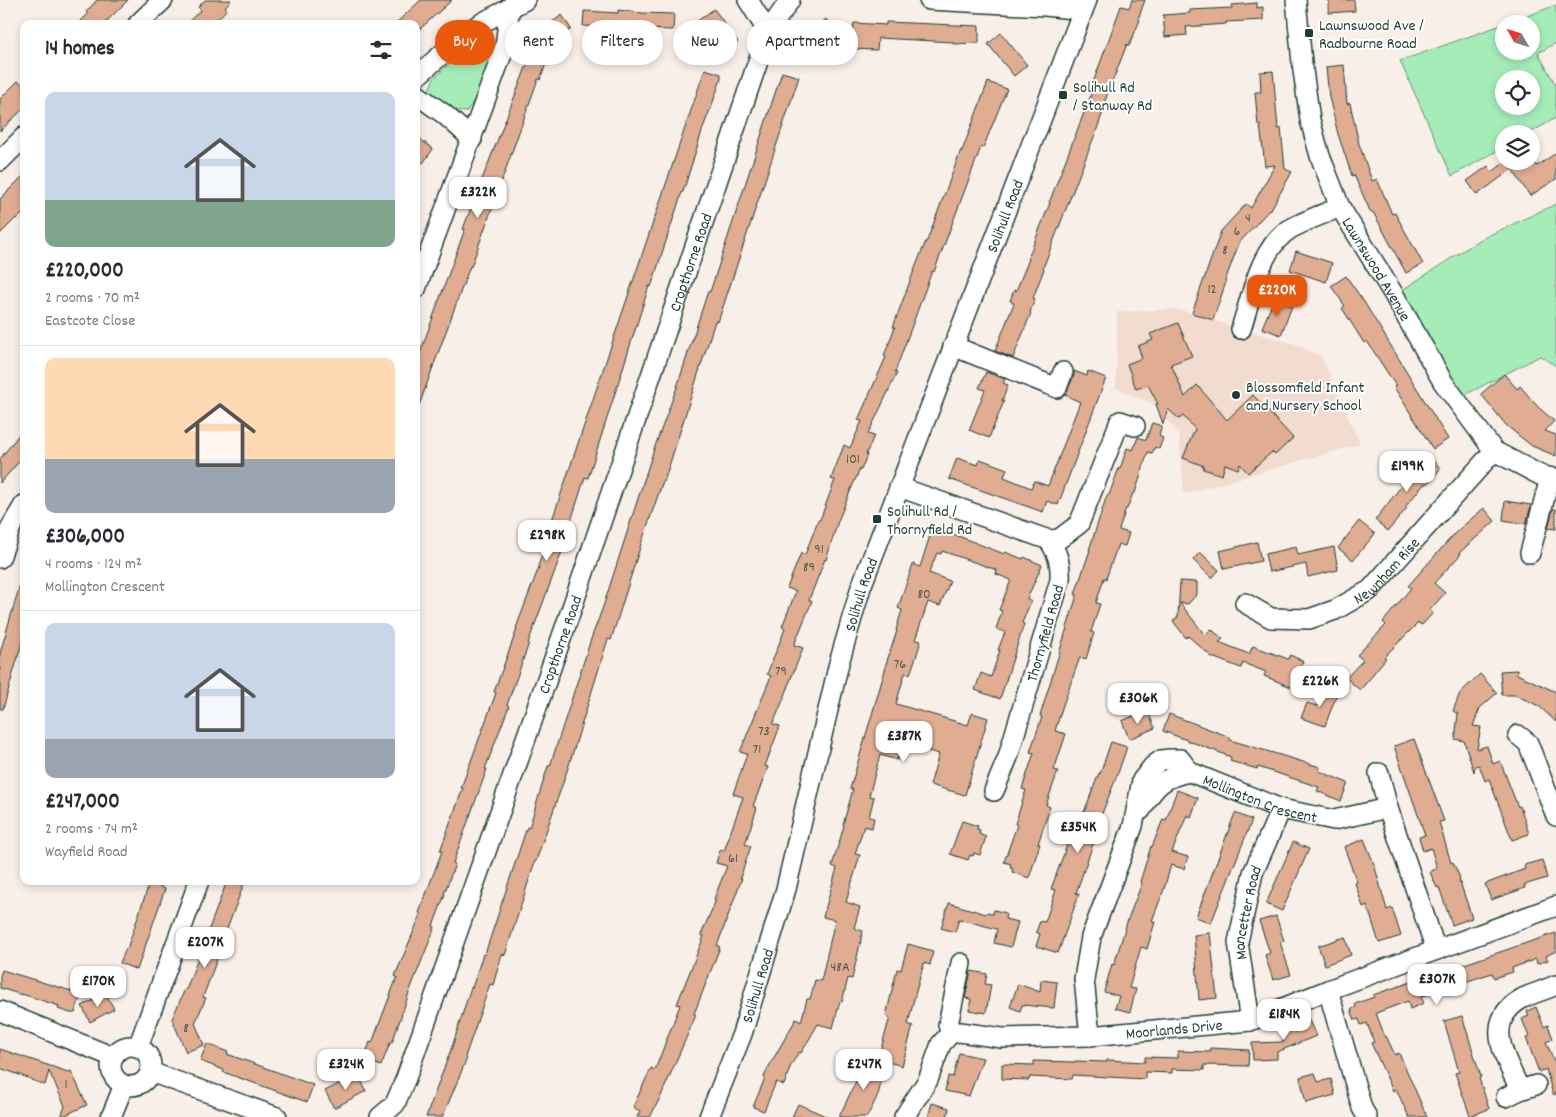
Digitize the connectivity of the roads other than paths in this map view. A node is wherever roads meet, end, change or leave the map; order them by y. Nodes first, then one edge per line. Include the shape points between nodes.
1 (163, 0) edge
2 (748, 0) edge
3 (790, 0) edge
4 (929, 0) edge
5 (1296, 0) edge
6 (518, 4) edge
7 (1085, 5) edge
8 (142, 20) edge
9 (760, 20) edge
10 (776, 20) edge
11 (757, 65) edge
12 (420, 73) edge
13 (420, 97) edge
14 (472, 138) junction
15 (20, 142) edge
16 (0, 161) edge
17 (1340, 207) junction
18 (420, 278) edge
19 (1241, 329) dead end
20 (954, 346) junction
21 (1063, 372) dead end
22 (1134, 426) dead end
23 (1494, 451) junction
24 (1553, 478) edge
25 (899, 486) junction
26 (20, 511) edge
27 (1048, 540) junction
28 (1530, 553) dead end
29 (0, 558) edge
30 (1245, 603) dead end
31 (1518, 735) dead end
32 (1379, 773) dead end
33 (994, 791) dead end
34 (1388, 808) junction
35 (1281, 809) junction
36 (1556, 816) edge
37 (198, 885) edge
38 (1556, 906) edge
39 (1436, 950) junction
40 (961, 963) dead end
41 (1556, 985) edge
42 (1328, 990) junction
43 (0, 1011) edge
44 (1250, 1021) junction
45 (951, 1033) junction
46 (1090, 1036) junction
47 (138, 1047) junction
48 (113, 1057) junction
49 (150, 1072) junction
50 (124, 1085) junction
51 (1521, 1091) dead end
52 (712, 1116) edge
53 (111, 1117) edge
54 (277, 1117) edge
55 (380, 1117) edge
56 (904, 1117) edge
57 (1367, 1117) edge

1 - 8 street
2 - 9 street
3 - 10 street, Cropthorne Road
4 - 7 street
5 - 17 street, Lawnswood Avenue via 1310,120
6 - 12 street via 465,34
6 - 14 street
7 - 20 street, Solihull Road
11 - 55 street, Cropthorne Road via 569,615 406,1078 395,1104
13 - 14 street
14 - 18 street
15 - 16 street
17 - 19 street via 1289,230 1274,245 1265,258
17 - 23 street, Lawnswood Avenue via 1443,382
20 - 21 street via 1056,388
20 - 25 street, Solihull Road
22 - 27 street via 1120,421 1079,524 1059,539
23 - 24 street, Lawnswood Avenue via 1540,475
23 - 30 street, Newnham Rise via 1370,590 1335,610 1309,619 1271,618
24 - 28 street
25 - 27 street
25 - 52 street, Solihull Road via 861,587 839,663 786,889 742,1034
26 - 29 street via 11,526
27 - 33 street, Thornyfield Road via 1059,558 1060,580 1008,757
31 - 36 street via 1528,743
32 - 34 street
34 - 35 street, Mollington Crescent via 1334,820
34 - 39 street
35 - 44 street, Mancetter Road via 1253,873 1238,942
35 - 46 street, Mollington Crescent via 1190,772 1180,759 1161,760 1153,766 1142,780 1133,826 1091,936 1084,979
37 - 47 street
38 - 39 street, Moorlands Drive
39 - 42 street, Moorlands Drive
40 - 45 street via 948,1025
41 - 51 street via 1523,999 1507,1011 1501,1024 1499,1041
42 - 44 street, Moorlands Drive
42 - 57 street
43 - 48 street
44 - 46 street, Moorlands Drive
45 - 46 street, Moorlands Drive via 1002,1038
45 - 56 street via 941,1044 928,1080
47 - 48 street via 121,1049
47 - 49 street via 150,1060
48 - 50 street via 111,1070
49 - 50 street via 142,1082
49 - 54 street
50 - 53 street

